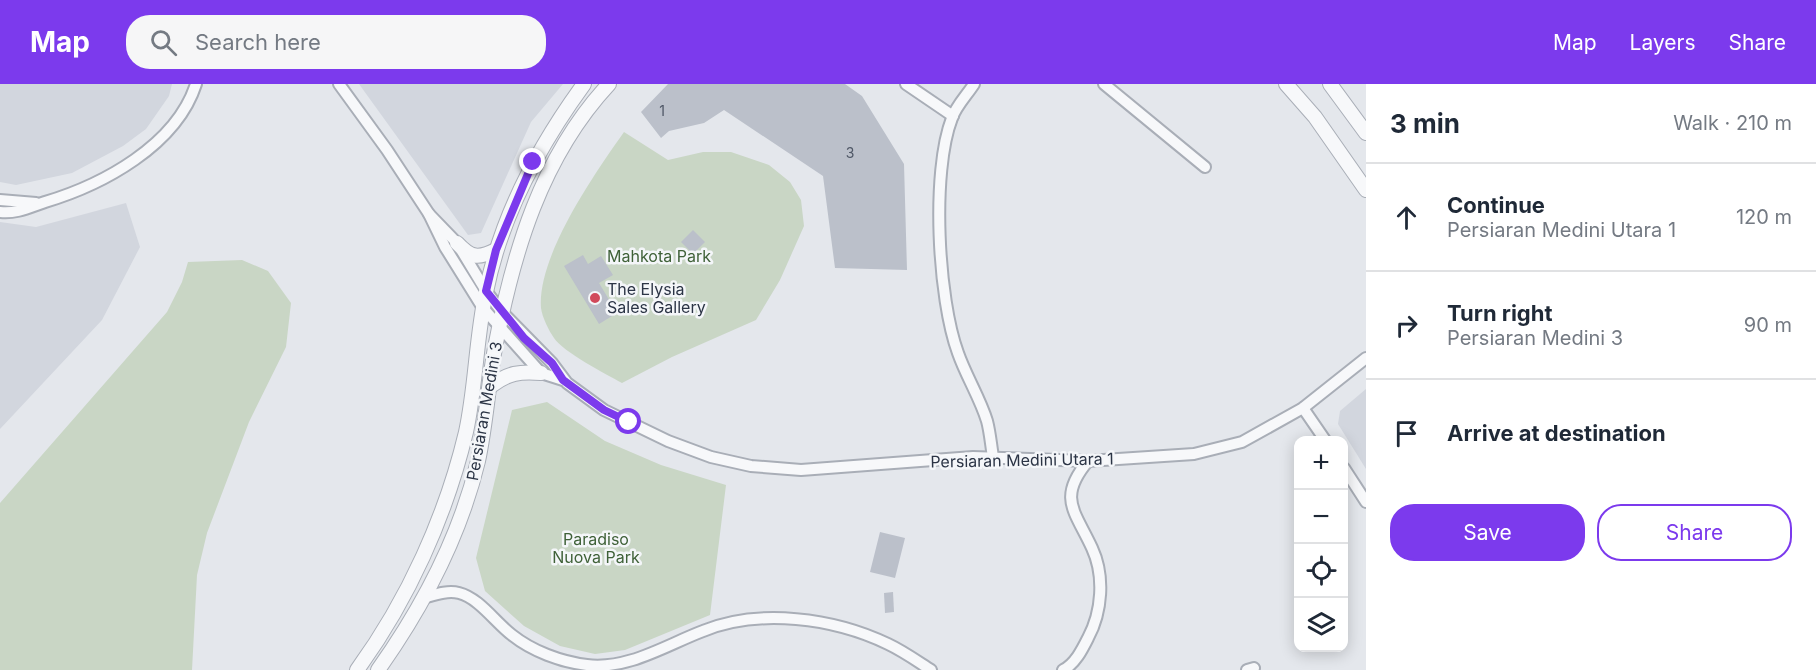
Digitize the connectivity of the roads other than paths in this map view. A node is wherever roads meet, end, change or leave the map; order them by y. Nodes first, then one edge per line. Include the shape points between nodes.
1 (196, 84) edge
2 (339, 84) edge
3 (584, 84) edge
4 (609, 84) edge
5 (906, 84) edge
6 (974, 84) edge
7 (1104, 84) edge
8 (1286, 84) edge
9 (1330, 84) edge
10 (953, 116) junction
11 (1366, 133) edge
12 (1205, 167) dead end
13 (1366, 190) edge
14 (0, 200) edge
15 (43, 203) junction
16 (0, 212) edge
17 (429, 214) junction
18 (457, 243) junction
19 (496, 250) junction
20 (486, 291) junction
21 (483, 308) junction
22 (502, 312) junction
23 (500, 328) junction
24 (1366, 358) edge
25 (541, 373) junction
26 (563, 380) junction
27 (491, 386) junction
28 (1303, 408) junction
29 (1322, 436) edge
30 (993, 457) junction
31 (1088, 460) junction
32 (1348, 474) edge
33 (1366, 502) edge
34 (423, 598) junction
35 (1070, 669) edge
36 (357, 670) edge
37 (378, 670) edge
38 (931, 670) edge

1 - 15 street via 173,126 147,151 75,194
2 - 17 street, Persiaran Medini Utara 1
3 - 19 street, Persiaran Medini 3 via 533,162
4 - 22 street, Persiaran Medini 3 via 581,119 542,185 525,226
5 - 10 street
6 - 10 street
7 - 12 street
8 - 13 street via 1316,117
9 - 11 street
10 - 30 street via 943,151 939,187 944,285 949,324 987,421
14 - 15 street
15 - 16 street via 20,211
17 - 18 street, Persiaran Medini Utara 1
17 - 21 street, Persiaran Medini Utara 1
18 - 19 street via 469,256 477,258
18 - 20 street, Persiaran Medini Utara 1
19 - 20 street, Persiaran Medini 3
20 - 21 street, Persiaran Medini 3
20 - 22 street, Persiaran Medini Utara 1
21 - 23 street, Persiaran Medini Utara 1
21 - 36 street, Persiaran Medini 3 via 466,430 437,525 402,599
22 - 23 street, Persiaran Medini 3
22 - 26 street, Persiaran Medini Utara 1 via 552,363
23 - 25 street, Persiaran Medini Utara 1
23 - 27 street, Persiaran Medini 3
24 - 28 street, Persiaran Medini Utara 1
25 - 26 street, Persiaran Medini Utara 1
25 - 27 street via 510,374
26 - 30 street, Persiaran Medini Utara 1 via 604,410 668,441 751,466 801,470
27 - 34 street, Persiaran Medini 3 via 468,498
28 - 29 street
28 - 31 street, Persiaran Medini Utara 1 via 1242,442 1194,454
30 - 31 street, Persiaran Medini Utara 1
31 - 35 street via 1072,484 1070,497 1073,513 1093,550 1100,602 1095,625
32 - 33 street
34 - 37 street, Persiaran Medini 3
34 - 38 street via 459,593 472,599 530,647 585,665 639,658 729,622 800,620 850,629 888,644

